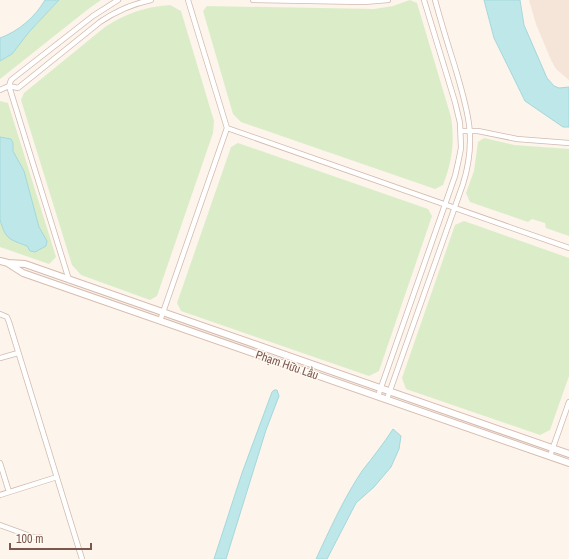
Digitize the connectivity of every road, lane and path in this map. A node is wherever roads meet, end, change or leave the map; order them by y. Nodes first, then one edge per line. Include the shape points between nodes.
1 (118, 0) edge
2 (151, 0) edge
3 (188, 0) edge
4 (253, 0) edge
5 (388, 0) edge
6 (424, 0) edge
7 (435, 0) edge
8 (10, 86) junction
9 (0, 90) edge
10 (227, 128) junction
11 (461, 131) junction
12 (470, 131) junction
13 (569, 143) edge
14 (445, 204) junction
15 (454, 208) junction
16 (569, 248) edge
17 (0, 261) edge
18 (8, 263) junction
19 (69, 280) junction
20 (163, 312) junction
21 (0, 314) edge
22 (160, 321) junction
23 (18, 353) junction
24 (0, 358) edge
25 (381, 388) junction
26 (390, 391) junction
27 (378, 396) junction
28 (387, 399) junction
29 (569, 402) edge
30 (553, 448) junction
31 (569, 454) edge
32 (550, 456) junction
33 (0, 463) edge
34 (569, 463) edge
35 (57, 477) junction
36 (9, 492) junction
37 (0, 495) edge
38 (0, 525) edge
39 (40, 537) dead end
40 (82, 559) edge

1 - 8 street via 102,9 11,80
2 - 8 street via 133,4 112,14 18,88
3 - 10 street
4 - 5 street
6 - 11 street via 457,109
7 - 12 street via 465,100
8 - 9 street
8 - 19 street
10 - 14 street
10 - 20 street
11 - 12 street
11 - 14 street via 458,162
12 - 13 street via 509,138
12 - 15 street via 467,167
14 - 15 street
14 - 25 street
15 - 16 street
15 - 26 street
17 - 18 main road, Phạm Hữu Lầu
18 - 19 main road, Phạm Hữu Lầu via 25,264
18 - 22 main road, Phạm Hữu Lầu via 23,273
19 - 20 main road, Phạm Hữu Lầu
20 - 22 street
20 - 25 main road, Phạm Hữu Lầu
21 - 23 street via 7,317
22 - 27 main road, Phạm Hữu Lầu
23 - 24 street
23 - 35 street
25 - 26 main road, Phạm Hữu Lầu
25 - 27 street
26 - 28 street
26 - 30 main road, Phạm Hữu Lầu
27 - 28 main road, Phạm Hữu Lầu
28 - 32 main road, Phạm Hữu Lầu
29 - 30 street
30 - 31 main road, Phạm Hữu Lầu
30 - 32 street
32 - 34 main road, Phạm Hữu Lầu
33 - 36 street
35 - 36 street
35 - 40 street
36 - 37 street
38 - 39 street via 33,537

